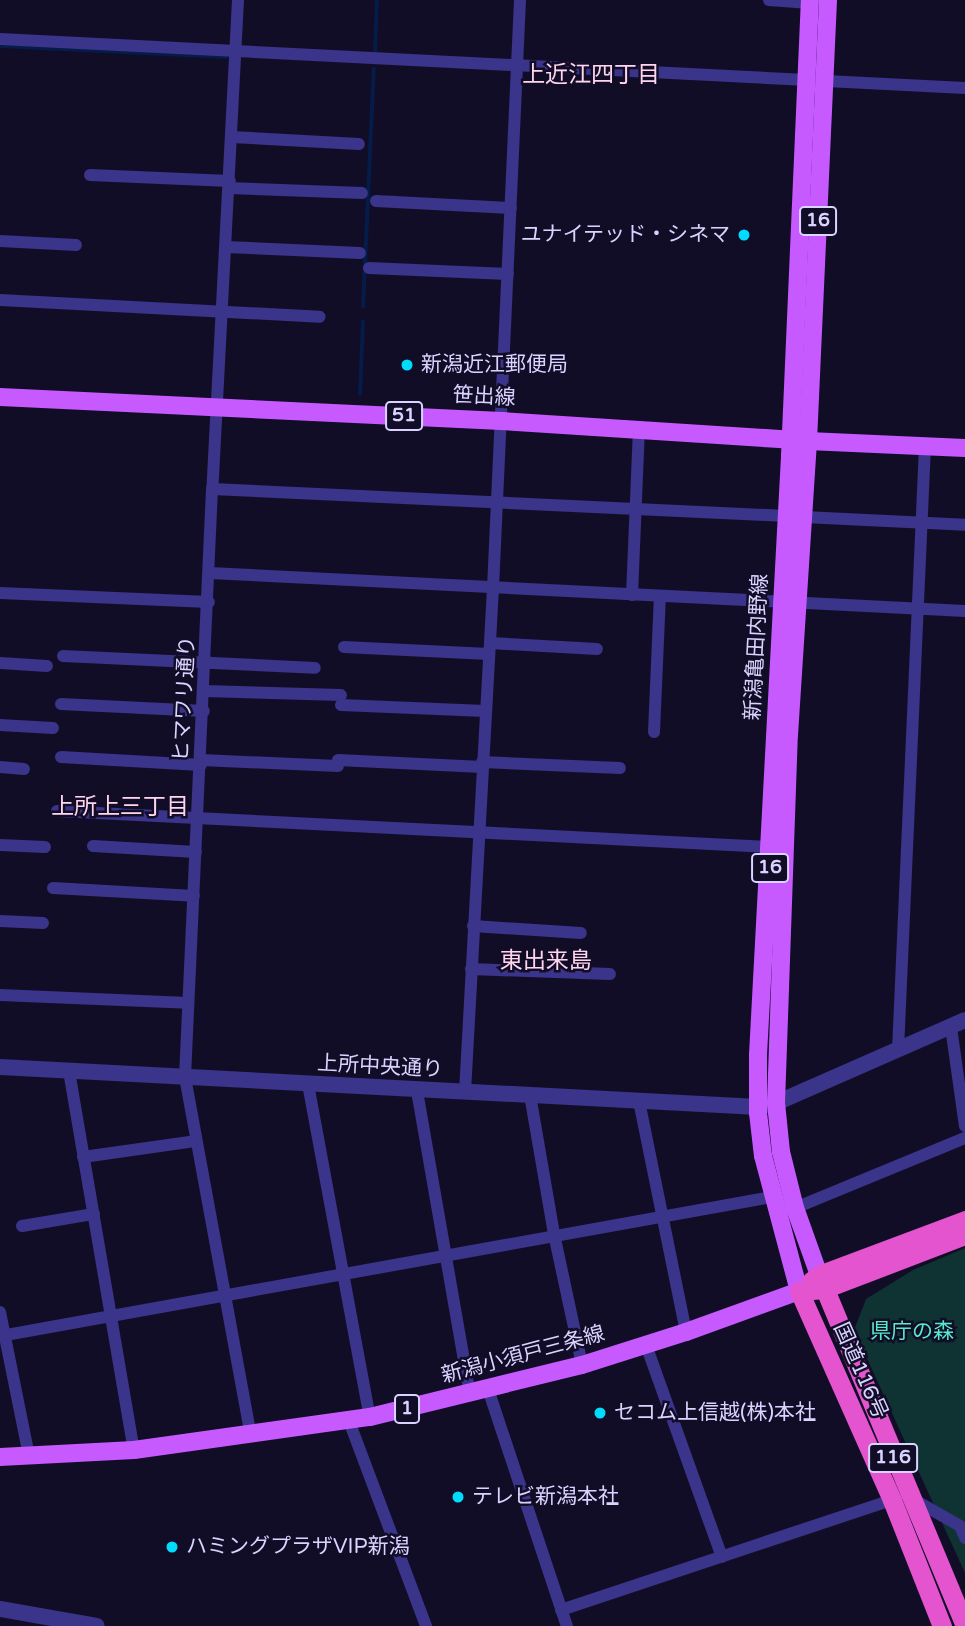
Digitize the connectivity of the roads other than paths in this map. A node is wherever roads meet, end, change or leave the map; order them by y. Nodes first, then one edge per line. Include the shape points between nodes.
1 (238, 0) edge
2 (520, 0) edge
3 (769, 0) edge
4 (828, 0) edge
5 (810, 1) edge
6 (0, 39) edge
7 (237, 51) junction
8 (517, 65) junction
9 (815, 79) junction
10 (965, 88) edge
11 (232, 137) junction
12 (359, 144) dead end
13 (90, 175) dead end
14 (230, 184) junction
15 (362, 194) dead end
16 (376, 201) dead end
17 (510, 208) junction
18 (0, 241) edge
19 (76, 245) dead end
20 (226, 247) junction
21 (360, 253) dead end
22 (369, 268) dead end
23 (508, 274) junction
24 (0, 300) edge
25 (223, 310) junction
26 (320, 317) dead end
27 (0, 397) edge
28 (217, 407) junction
29 (501, 421) junction
30 (639, 430) junction
31 (800, 441) junction
32 (925, 447) junction
33 (965, 448) edge
34 (212, 489) junction
35 (497, 503) junction
36 (635, 510) junction
37 (795, 517) junction
38 (921, 523) junction
39 (965, 525) edge
40 (210, 573) junction
41 (494, 588) junction
42 (0, 593) edge
43 (632, 595) junction
44 (660, 596) junction
45 (790, 602) junction
46 (209, 603) junction
47 (916, 608) junction
48 (965, 611) edge
49 (344, 647) dead end
50 (489, 648) junction
51 (597, 649) dead end
52 (63, 656) dead end
53 (0, 663) edge
54 (206, 663) junction
55 (47, 666) dead end
56 (316, 668) dead end
57 (204, 691) junction
58 (61, 704) dead end
59 (204, 711) junction
60 (485, 711) junction
61 (0, 725) edge
62 (53, 728) dead end
63 (654, 732) dead end
64 (61, 757) dead end
65 (201, 762) junction
66 (482, 765) junction
67 (0, 767) edge
68 (620, 768) dead end
69 (24, 769) dead end
70 (57, 811) dead end
71 (198, 818) junction
72 (478, 833) junction
73 (0, 845) edge
74 (93, 846) dead end
75 (46, 847) dead end
76 (771, 847) junction
77 (196, 852) junction
78 (52, 888) dead end
79 (194, 895) junction
80 (0, 921) edge
81 (43, 923) dead end
82 (473, 926) junction
83 (581, 933) dead end
84 (471, 968) junction
85 (610, 974) dead end
86 (0, 995) edge
87 (188, 1003) junction
88 (958, 1023) edge
89 (898, 1050) junction
90 (0, 1066) edge
91 (69, 1071) junction
92 (185, 1077) junction
93 (308, 1084) junction
94 (418, 1091) junction
95 (466, 1092) junction
96 (530, 1095) junction
97 (639, 1101) junction
98 (776, 1103) junction
99 (758, 1107) junction
100 (965, 1126) edge
101 (965, 1138) edge
102 (195, 1141) junction
103 (83, 1157) junction
104 (772, 1197) junction
105 (794, 1208) junction
106 (94, 1214) junction
107 (661, 1215) junction
108 (965, 1220) edge
109 (22, 1226) dead end
110 (554, 1234) junction
111 (965, 1235) edge
112 (448, 1256) junction
113 (341, 1272) junction
114 (822, 1282) junction
115 (799, 1291) junction
116 (223, 1295) junction
117 (0, 1312) edge
118 (112, 1314) junction
119 (686, 1332) junction
120 (2, 1336) edge
121 (646, 1345) junction
122 (582, 1365) junction
123 (479, 1391) junction
124 (370, 1417) junction
125 (349, 1421) junction
126 (251, 1435) junction
127 (134, 1450) junction
128 (29, 1456) junction
129 (0, 1457) edge
130 (900, 1498) junction
131 (965, 1538) edge
132 (722, 1557) junction
133 (0, 1609) edge
134 (561, 1610) junction
135 (97, 1626) edge
136 (426, 1626) edge
137 (567, 1626) edge
138 (943, 1626) edge
139 (965, 1626) edge

1 - 7 street, ヒマワリ通り
2 - 8 street
3 - 5 street
4 - 9 main road, 新潟亀田内野線 / 16
5 - 9 main road, 新潟亀田内野線 / 16
6 - 7 street
7 - 8 street
7 - 11 street, ヒマワリ通り
8 - 9 street
8 - 17 street
9 - 10 street
9 - 31 main road, 新潟亀田内野線 / 16
11 - 12 street
11 - 14 street, ヒマワリ通り
13 - 14 street
14 - 15 street
14 - 20 street, ヒマワリ通り
16 - 17 street
17 - 23 street
18 - 19 street
20 - 21 street
20 - 25 street, ヒマワリ通り
22 - 23 street
23 - 29 street
24 - 25 street
25 - 26 street
25 - 28 street, ヒマワリ通り
27 - 28 main road, 笹出線 / 51
28 - 29 main road, 笹出線 / 51
28 - 34 street, ヒマワリ通り
29 - 30 main road, 笹出線 / 51
29 - 35 street
30 - 31 main road, 笹出線 / 51
30 - 36 street
31 - 32 main road, 笹出線 / 51
31 - 37 main road, 新潟亀田内野線 / 16
32 - 33 main road, 笹出線 / 51
32 - 38 street
34 - 35 street
34 - 40 street, ヒマワリ通り
35 - 36 street
35 - 41 street
36 - 37 street
36 - 43 street
37 - 38 street
37 - 45 main road, 新潟亀田内野線 / 16
38 - 39 street
38 - 47 street
40 - 41 street
40 - 46 street, ヒマワリ通り
41 - 43 street
41 - 50 street
42 - 46 street
43 - 44 street
44 - 45 street
44 - 63 street
45 - 47 street
45 - 76 main road, 新潟亀田内野線 / 16
45 - 98 main road, 新潟亀田内野線 / 16
46 - 54 street, ヒマワリ通り
47 - 48 street
47 - 89 street
49 - 50 street
50 - 51 street
50 - 60 street
52 - 54 street
53 - 55 street
54 - 56 street
54 - 57 street, ヒマワリ通り
57 - 59 street, ヒマワリ通り
57 - 60 street
58 - 59 street
59 - 65 street, ヒマワリ通り
60 - 66 street
61 - 62 street
64 - 65 street
65 - 66 street
65 - 71 street, ヒマワリ通り
66 - 68 street
66 - 72 street
67 - 69 street
70 - 71 street
71 - 72 street
71 - 77 street, ヒマワリ通り
72 - 76 street
72 - 82 street
73 - 75 street
74 - 77 street
76 - 99 main road, 新潟亀田内野線 / 16
77 - 79 street, ヒマワリ通り
78 - 79 street
79 - 87 street, ヒマワリ通り
80 - 81 street
82 - 83 street
82 - 84 street
84 - 85 street
84 - 95 street
86 - 87 street
87 - 92 street, ヒマワリ通り
88 - 89 street, 上所中央通り
88 - 100 street
89 - 98 street, 上所中央通り
90 - 91 street, 上所中央通り
91 - 92 street, 上所中央通り
91 - 103 street
92 - 93 street, 上所中央通り
92 - 102 street, ヒマワリ通り
93 - 94 street, 上所中央通り
93 - 113 street
94 - 95 street, 上所中央通り
94 - 112 street
95 - 96 street, 上所中央通り
96 - 97 street, 上所中央通り
96 - 110 street
97 - 99 street, 上所中央通り
97 - 107 street
98 - 99 street, 上所中央通り
98 - 105 main road, 新潟亀田内野線 / 16
99 - 104 main road, 新潟亀田内野線 / 16
101 - 105 street
102 - 103 street
102 - 116 street, ヒマワリ通り
103 - 106 street
104 - 107 street
104 - 115 main road, 新潟亀田内野線 / 16
105 - 114 main road, 新潟亀田内野線 / 16
106 - 109 street
106 - 118 street
107 - 110 street
107 - 119 street
108 - 114 highway
110 - 112 street
110 - 122 street
111 - 114 highway
112 - 113 street
112 - 123 street
113 - 116 street
113 - 124 street
114 - 115 highway
114 - 130 highway, 国道116号 / 116
115 - 119 main road, 新潟小須戸三条線 / 1
115 - 130 highway, 国道116号 / 116
116 - 118 street
116 - 126 street, ヒマワリ通り
117 - 120 street
118 - 120 street
118 - 127 street
119 - 121 main road, 新潟小須戸三条線 / 1
120 - 128 street
121 - 122 main road, 新潟小須戸三条線 / 1
121 - 132 street
122 - 123 main road, 新潟小須戸三条線 / 1
123 - 124 main road, 新潟小須戸三条線 / 1
123 - 134 street
124 - 125 main road, 新潟小須戸三条線 / 1
125 - 126 main road, 新潟小須戸三条線 / 1
125 - 136 street
126 - 127 main road, 新潟小須戸三条線 / 1
127 - 128 main road, 新潟小須戸三条線 / 1
128 - 129 main road, 新潟小須戸三条線 / 1
130 - 131 street via 960,1526
130 - 132 street
130 - 138 highway, 国道116号 / 116
130 - 139 highway, 国道116号 / 116
132 - 134 street
133 - 135 street
134 - 137 street

